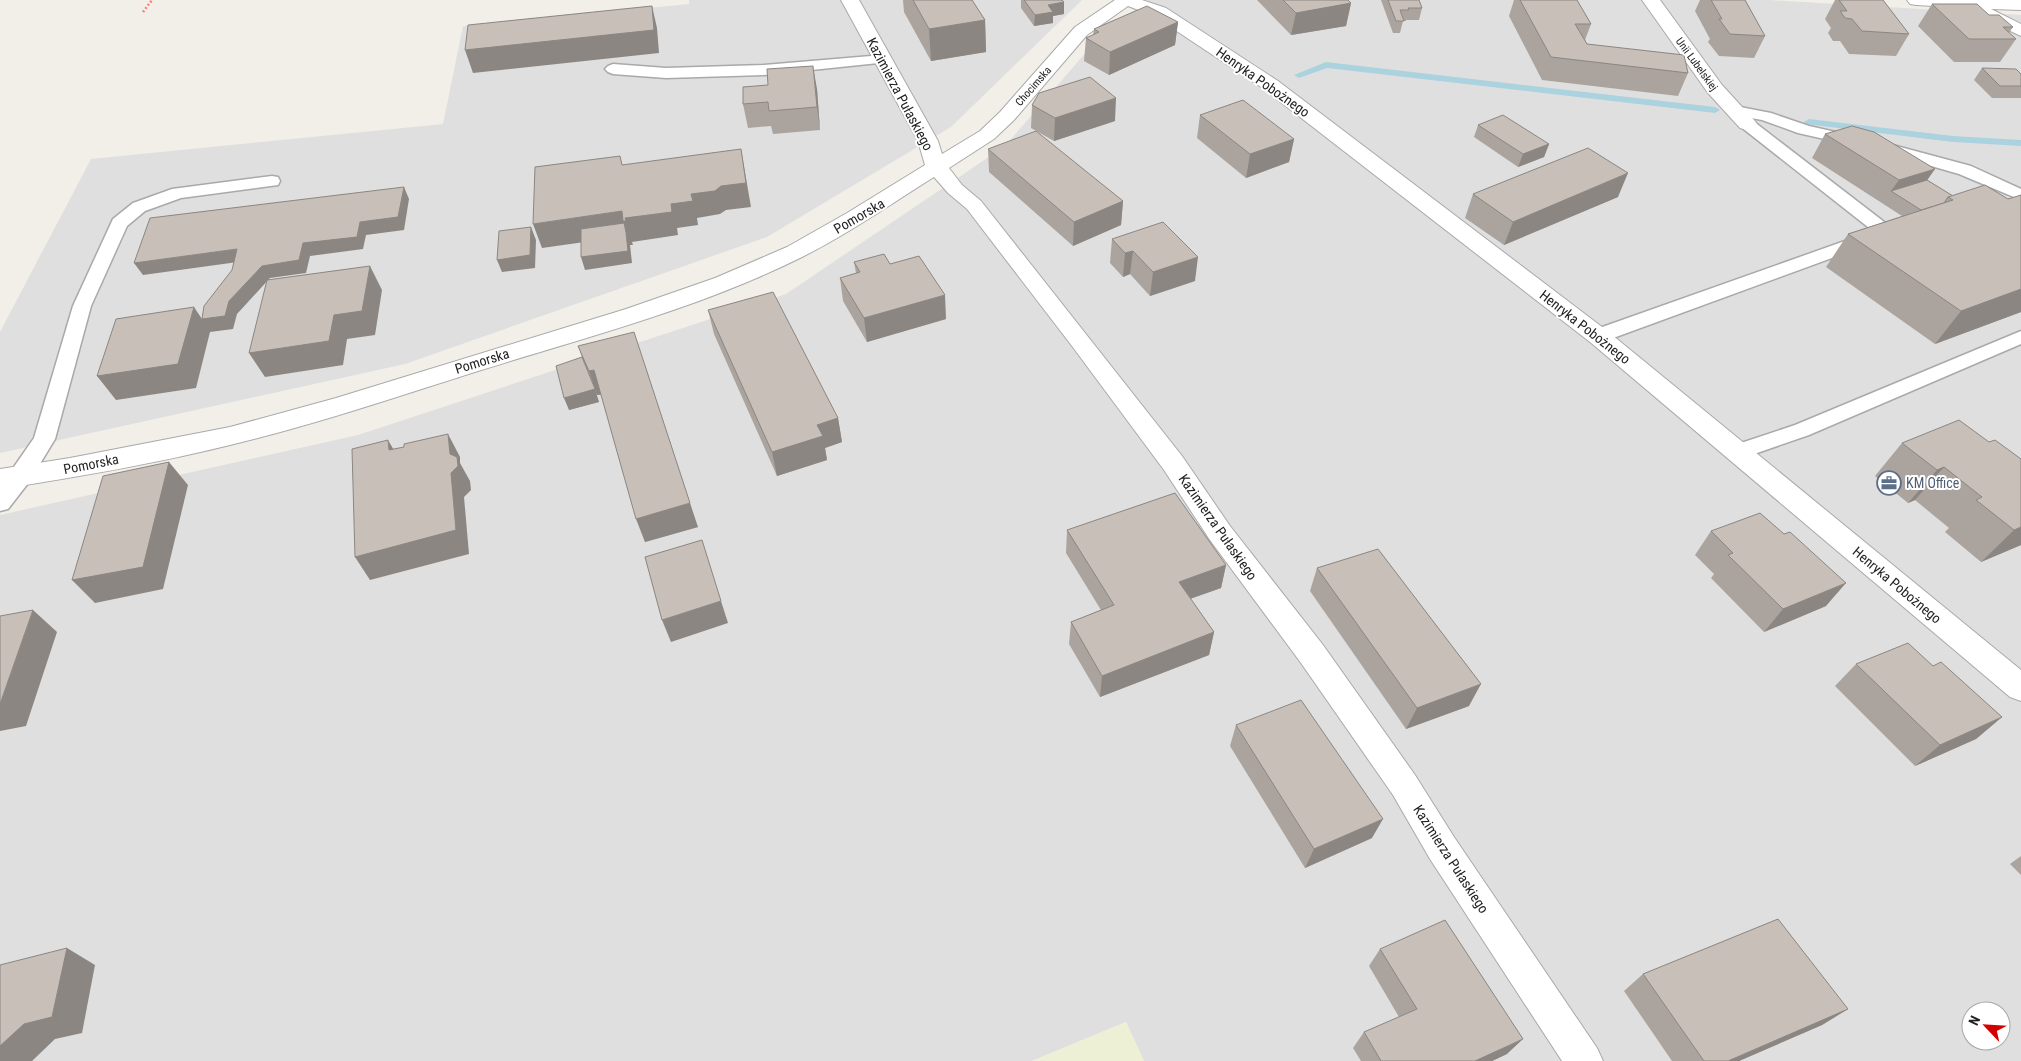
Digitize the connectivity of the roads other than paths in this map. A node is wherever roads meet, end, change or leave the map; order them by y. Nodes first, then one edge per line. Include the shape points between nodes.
1 (850, 0) edge
2 (1126, 0) edge
3 (1651, 0) edge
4 (1916, 0) edge
5 (1960, 1) junction
6 (2021, 5) edge
7 (2021, 32) edge
8 (883, 59) junction
9 (613, 69) dead end
10 (1741, 117) junction
11 (936, 166) junction
12 (272, 181) dead end
13 (2021, 195) edge
14 (1598, 336) junction
15 (2021, 338) edge
16 (1736, 452) junction
17 (11, 478) edge
18 (0, 503) edge
19 (2021, 688) edge
20 (1584, 1061) edge

1 - 8 street, Kazimierza Pułaskiego
2 - 11 street, Chocimska via 1082,31 987,134
2 - 14 street, Henryka Pobożnego via 1160,12 1271,85
3 - 10 street, Unii Lubelskiej via 1715,89
4 - 5 street
5 - 6 street
5 - 7 street
8 - 9 lane via 764,70 666,73
8 - 11 street, Kazimierza Pułaskiego via 928,141
10 - 13 lane via 1765,116 1804,130 1965,170
10 - 14 lane via 1886,232
11 - 17 street, Pomorska via 909,186 795,252 723,283 652,308 341,405 230,436
11 - 20 street, Kazimierza Pułaskiego via 974,205 1080,340 1312,654 1404,785 1442,848
12 - 17 lane via 178,193 139,207 119,223 82,306 44,439
14 - 16 street, Henryka Pobożnego
15 - 16 lane via 1802,430
16 - 19 street, Henryka Pobożnego
17 - 18 lane

